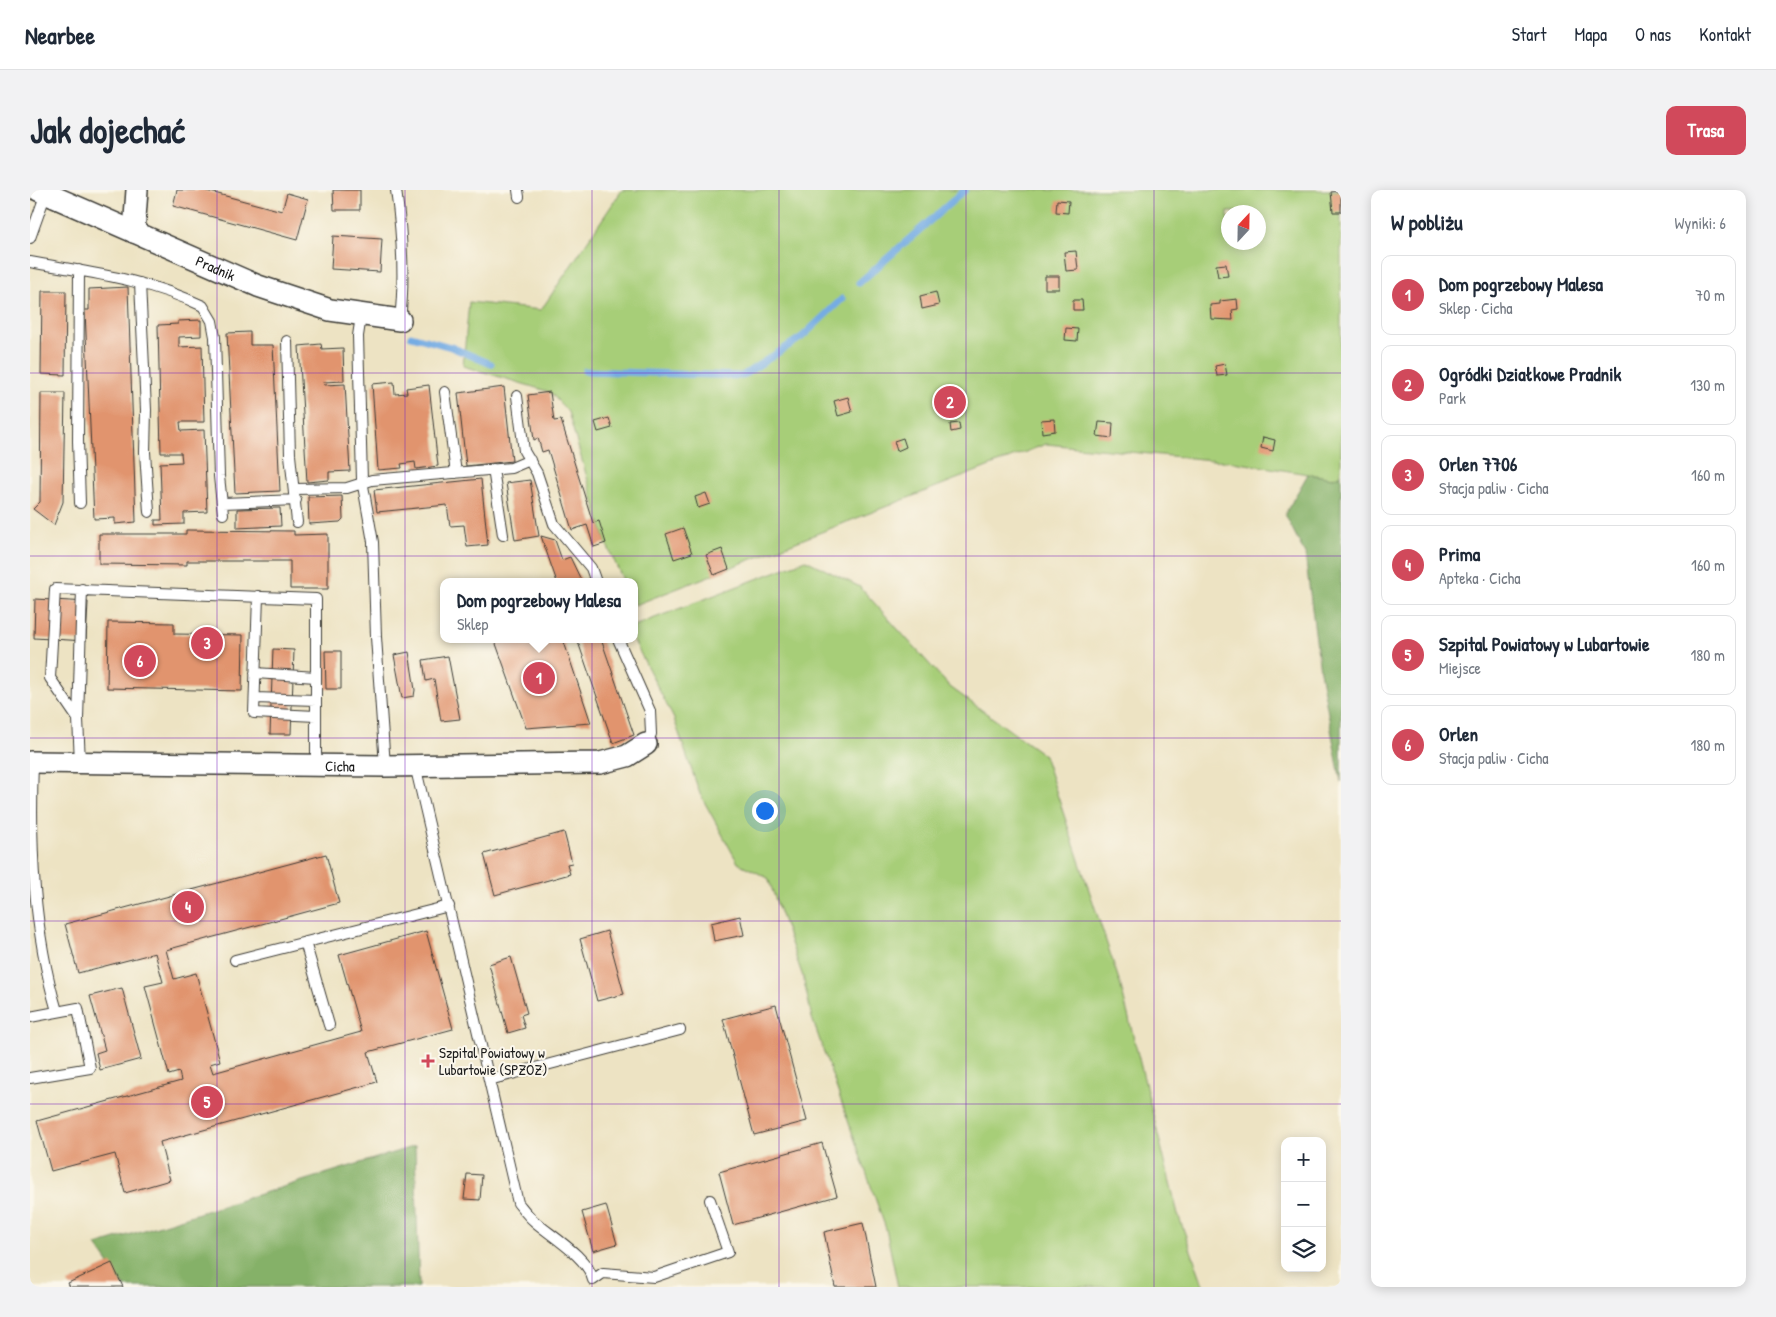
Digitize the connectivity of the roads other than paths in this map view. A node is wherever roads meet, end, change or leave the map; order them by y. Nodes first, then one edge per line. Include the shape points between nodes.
1 (137, 190) edge
2 (396, 190) edge
3 (42, 192) edge
4 (134, 232) junction
5 (30, 238) edge
6 (30, 262) edge
7 (79, 270) junction
8 (140, 283) junction
9 (361, 316) junction
10 (400, 320) joint
11 (287, 341) dead end
12 (445, 392) dead end
13 (517, 396) dead end
14 (530, 460) junction
15 (493, 469) junction
16 (456, 473) junction
17 (362, 482) junction
18 (296, 495) junction
19 (80, 503) dead end
20 (222, 503) junction
21 (149, 512) dead end
22 (223, 514) dead end
23 (297, 522) dead end
24 (503, 535) dead end
25 (595, 578) edge
26 (82, 589) junction
27 (258, 596) junction
28 (620, 643) edge
29 (256, 672) junction
30 (316, 677) junction
31 (255, 698) junction
32 (316, 700) junction
33 (316, 716) junction
34 (78, 718) junction
35 (646, 744) joint
36 (31, 762) edge
37 (80, 762) junction
38 (316, 765) junction
39 (385, 766) junction
40 (415, 766) junction
41 (449, 906) junction
42 (305, 942) junction
43 (235, 960) dead end
44 (57, 1011) junction
45 (30, 1017) edge
46 (329, 1026) dead end
47 (680, 1030) dead end
48 (30, 1078) edge
49 (489, 1080) junction
50 (710, 1200) dead end
51 (593, 1283) edge

1 - 4 street
2 - 10 lane via 403,295
3 - 4 street, Pradnik
3 - 5 lane
4 - 9 street, Pradnik via 258,286 330,310
6 - 7 lane
7 - 8 lane
7 - 19 lane
8 - 20 lane via 203,306 212,321
8 - 21 lane
9 - 10 street, Pradnik
9 - 17 lane via 358,336
11 - 18 lane via 290,455
12 - 16 lane
13 - 14 lane via 524,451
14 - 15 lane via 511,468
14 - 25 lane via 554,524 591,568
15 - 16 lane
15 - 24 lane
16 - 17 lane
17 - 18 lane via 347,488
17 - 39 lane via 373,542
18 - 20 lane
18 - 23 lane
20 - 22 lane
26 - 27 lane
26 - 34 lane
26 - 34 lane via 55,589 50,678
27 - 29 lane
27 - 30 lane via 316,598
28 - 35 lane via 650,711 651,734
29 - 30 lane
29 - 31 lane
30 - 32 lane
31 - 32 lane
31 - 33 lane via 254,713
32 - 33 lane
33 - 38 lane
34 - 37 lane
35 - 40 street, Cicha via 627,756 600,763
36 - 37 street, Cicha
36 - 44 lane via 33,883 44,970
37 - 38 street, Cicha
38 - 39 street, Cicha
39 - 40 street, Cicha
40 - 41 lane
41 - 42 lane
41 - 49 lane
42 - 43 lane
42 - 46 lane
44 - 45 lane
44 - 48 lane via 78,1008 90,1068
47 - 49 lane
49 - 51 lane via 518,1203 532,1220 577,1256 592,1274
50 - 51 lane via 728,1252 654,1277 603,1273

